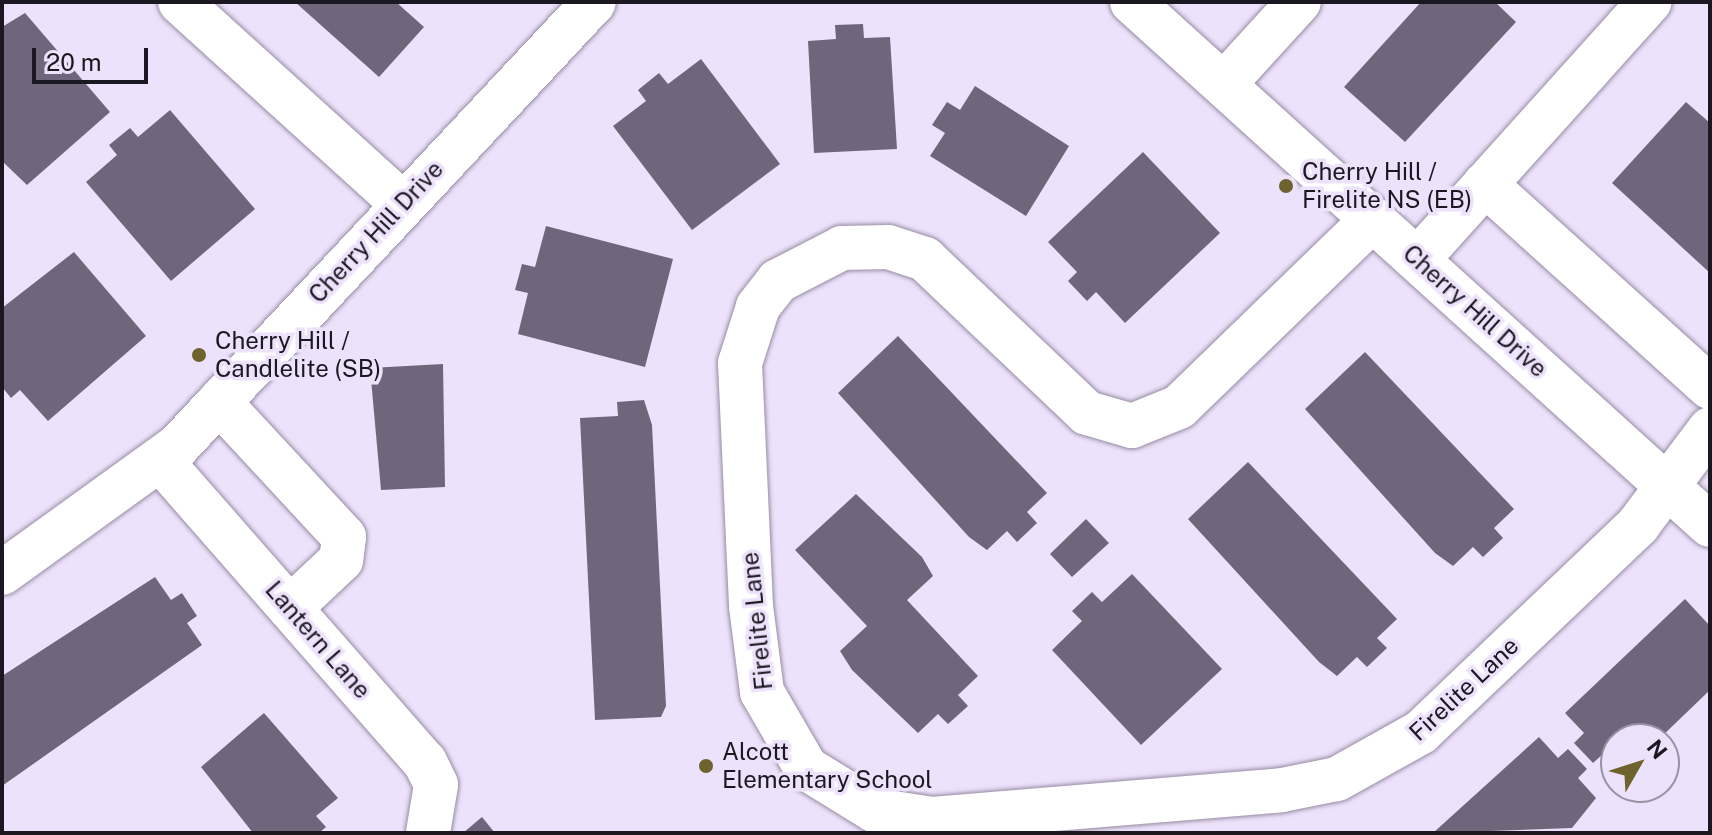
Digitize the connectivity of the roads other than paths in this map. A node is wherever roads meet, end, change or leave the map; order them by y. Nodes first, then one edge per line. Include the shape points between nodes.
1 (180, 2) edge
2 (1132, 2) edge
3 (1299, 2) edge
4 (1649, 2) edge
5 (577, 7) edge
6 (1224, 84) junction
7 (1485, 184) junction
8 (402, 203) junction
9 (1373, 219) junction
10 (1418, 259) junction
11 (1710, 387) edge
12 (219, 402) junction
13 (1710, 429) edge
14 (162, 462) junction
15 (1665, 485) junction
16 (1710, 525) edge
17 (2, 573) edge
18 (290, 608) junction
19 (428, 833) edge

1 - 8 street
2 - 6 street, Cherry Hill Drive
3 - 6 street
4 - 7 street
5 - 8 street, Cherry Hill Drive
6 - 9 street, Cherry Hill Drive
7 - 10 street
7 - 11 street
8 - 12 street, Cherry Hill Drive
9 - 10 street, Cherry Hill Drive
9 - 15 street, Firelite Lane via 1179,407 1132,426 1081,408 956,280 925,259 888,247 842,248 778,281 758,307 740,363 751,606 762,692 806,768 874,810 932,819 1282,790 1337,779 1421,732 1638,525
10 - 15 street, Cherry Hill Drive
12 - 14 street, Cherry Hill Drive
12 - 18 street via 344,537 341,560
13 - 15 street, Firelite Lane
14 - 17 street, Cherry Hill Drive
14 - 18 street, Lantern Lane
15 - 16 street, Cherry Hill Drive
18 - 19 street, Lantern Lane via 432,773 436,798

